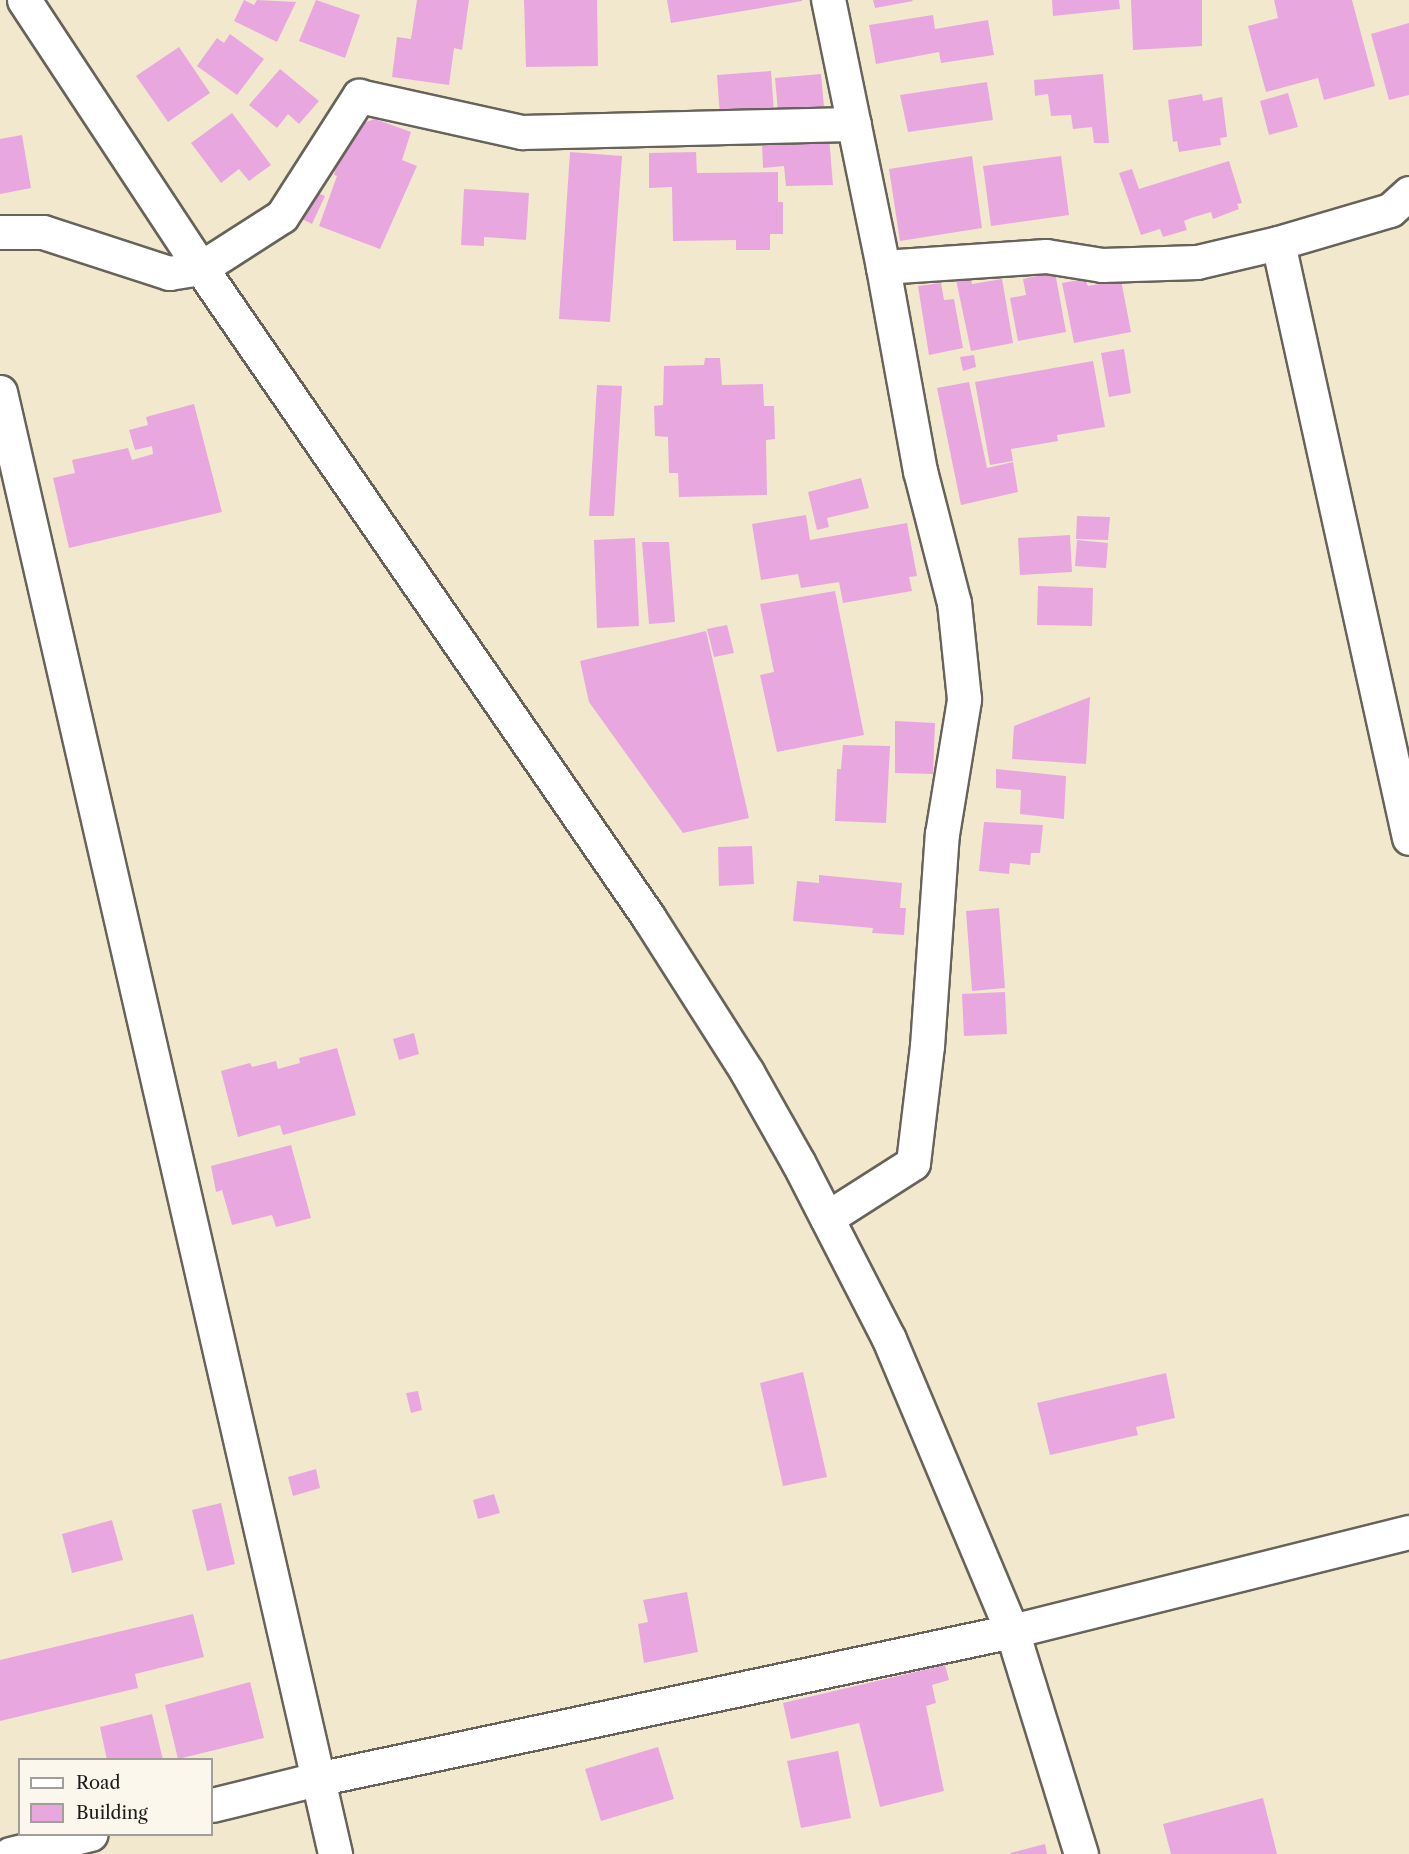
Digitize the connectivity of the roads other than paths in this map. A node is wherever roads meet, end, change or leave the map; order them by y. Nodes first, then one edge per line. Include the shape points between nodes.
1 (24, 0) edge
2 (828, 0) edge
3 (854, 124) junction
4 (1409, 193) edge
5 (0, 232) edge
6 (1278, 243) junction
7 (883, 267) junction
8 (201, 268) junction
9 (0, 392) edge
10 (1409, 838) edge
11 (827, 1218) junction
12 (1409, 1532) edge
13 (1012, 1631) junction
14 (317, 1779) junction
15 (213, 1805) edge
16 (83, 1836) edge
17 (10, 1854) edge
18 (335, 1854) edge
19 (1081, 1854) edge

1 - 8 street
2 - 3 street
3 - 7 street
3 - 8 street via 522,132 359,96 282,216
4 - 6 street via 1390,210
5 - 8 street via 43,232 169,273
6 - 7 street via 1197,262 1102,265 1046,256
6 - 10 street
7 - 11 street via 920,471 954,603 964,699 942,834 927,1046 914,1162
8 - 11 street via 649,918 747,1072
9 - 14 street
11 - 13 street via 889,1339
12 - 13 street
13 - 14 street
13 - 19 street
14 - 15 street
14 - 18 street
16 - 17 street

